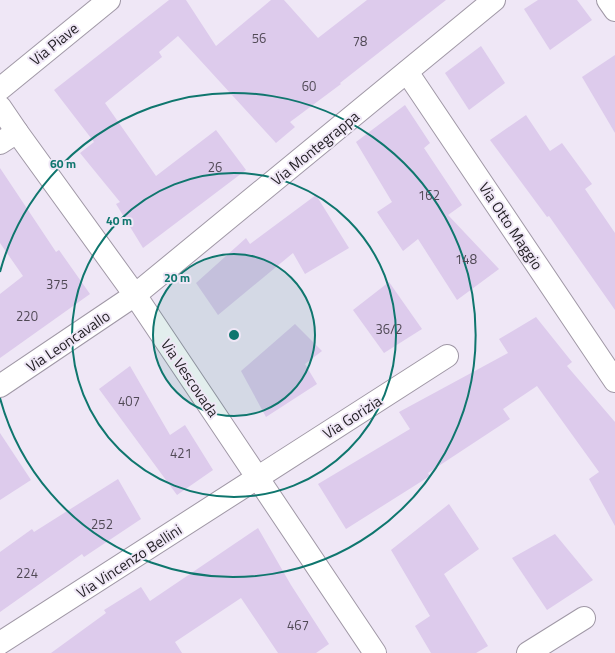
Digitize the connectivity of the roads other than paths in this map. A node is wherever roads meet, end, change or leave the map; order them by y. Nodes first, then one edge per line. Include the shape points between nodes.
1 (109, 0) edge
2 (494, 0) edge
3 (608, 0) edge
4 (615, 10) edge
5 (407, 72) junction
6 (0, 89) edge
7 (0, 107) edge
8 (8, 137) edge
9 (135, 295) junction
10 (447, 356) dead end
11 (615, 381) edge
12 (0, 386) edge
13 (257, 478) junction
14 (584, 618) dead end
15 (0, 643) edge
16 (375, 653) edge
17 (528, 653) edge

1 - 6 street, Via Piave
2 - 5 street, Via Montegrappa
3 - 4 street
5 - 9 street, Via Montegrappa
5 - 11 street, Via Otto Maggio
7 - 8 street, Via Vescovada
8 - 9 street, Via Vescovada
9 - 12 street, Via Leoncavallo
9 - 13 street, Via Vescovada
10 - 13 street, Via Gorizia
13 - 15 street, Via Vincenzo Bellini
13 - 16 street, Via Vescovada
14 - 17 street

